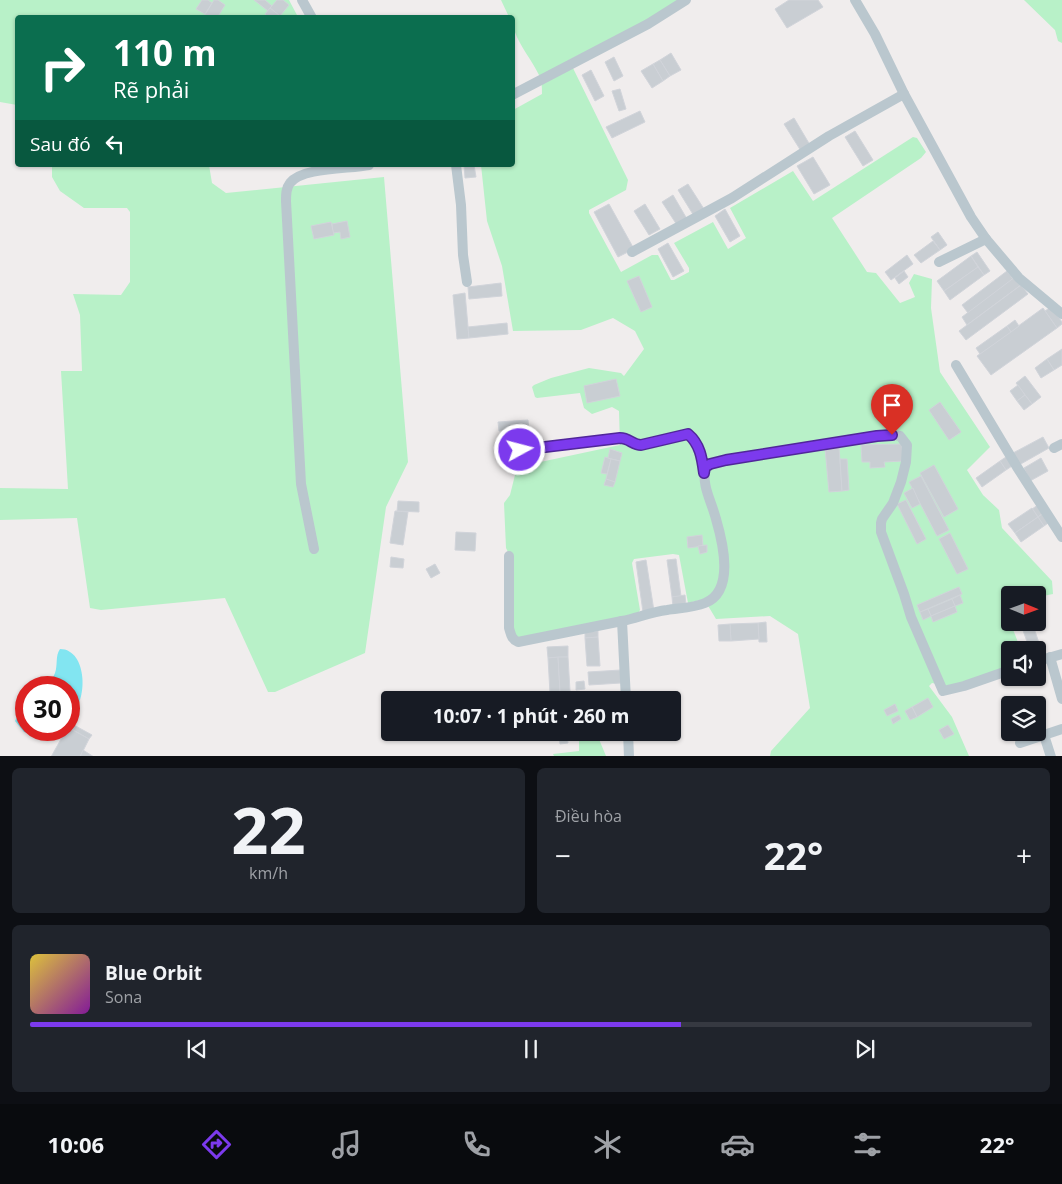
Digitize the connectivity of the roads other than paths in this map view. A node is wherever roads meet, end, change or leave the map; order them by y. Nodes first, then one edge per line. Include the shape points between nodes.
1 (302, 0) edge
2 (686, 0) edge
3 (855, 0) edge
4 (310, 15) edge
5 (515, 93) edge
6 (904, 94) junction
7 (352, 167) edge
8 (456, 167) edge
9 (986, 239) junction
10 (632, 252) dead end
11 (939, 262) dead end
12 (467, 282) dead end
13 (1062, 314) edge
14 (956, 365) dead end
15 (508, 451) dead end
16 (704, 473) junction
17 (1062, 536) edge
18 (314, 549) dead end
19 (509, 556) dead end
20 (622, 621) junction
21 (1062, 654) edge
22 (1050, 657) junction
23 (1046, 658) edge
24 (1001, 673) edge
25 (626, 691) edge
26 (1062, 699) edge
27 (1062, 729) edge
28 (1046, 734) edge
29 (628, 741) edge
30 (1026, 741) edge
31 (1046, 741) edge
32 (1020, 743) dead end
33 (629, 756) edge
34 (1051, 756) edge

1 - 4 street
2 - 5 street via 648,24
3 - 6 street
6 - 9 street
6 - 10 street via 829,136 732,198
7 - 18 street via 299,175 286,189 301,484
8 - 12 street
9 - 11 street
9 - 13 street via 1019,278
14 - 17 street
15 - 16 street via 620,438 641,445 688,434 702,453
16 - 20 street via 724,556 722,585 713,599 703,604
16 - 24 street via 710,464 726,460 877,436 900,436 907,445 906,462 897,493 882,519 881,532 911,618 943,690
19 - 20 street via 509,628 515,641
20 - 25 street
21 - 22 street
22 - 23 street
22 - 26 street
27 - 28 street
29 - 33 street
30 - 32 street
31 - 34 street

